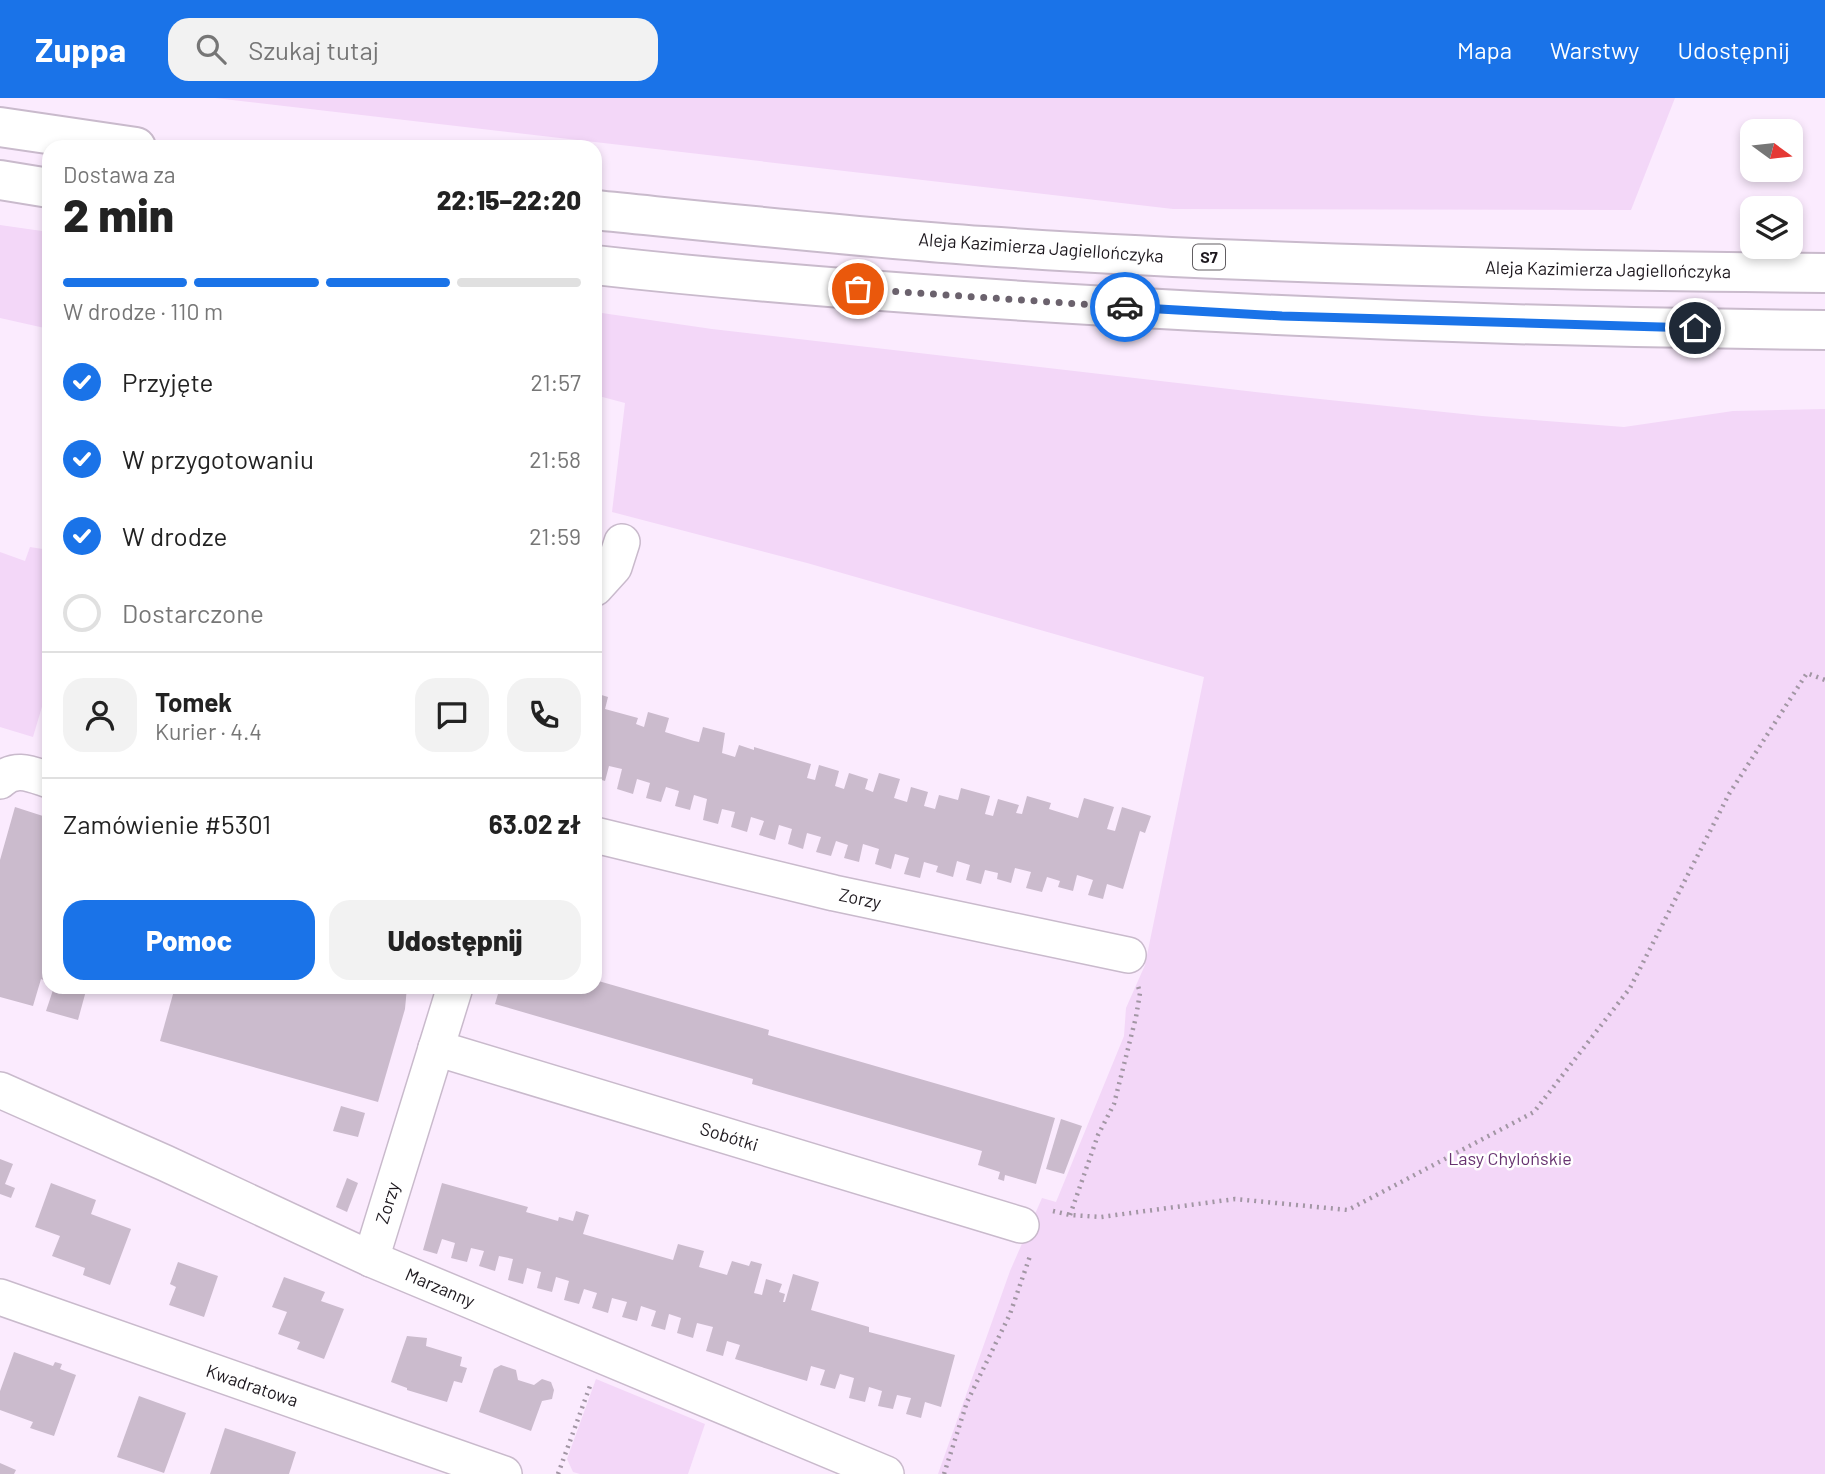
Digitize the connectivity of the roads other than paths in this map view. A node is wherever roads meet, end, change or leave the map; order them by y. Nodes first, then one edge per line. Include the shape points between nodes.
1 (0, 127) edge
2 (88, 140) edge
3 (0, 180) edge
4 (42, 187) edge
5 (602, 211) edge
6 (602, 266) edge
7 (1825, 273) edge
8 (1825, 330) edge
9 (622, 542) dead end
10 (602, 580) edge
11 (42, 777) edge
12 (0, 781) edge
13 (602, 837) edge
14 (1128, 955) road end
15 (452, 994) edge
16 (436, 1048) junction
17 (0, 1090) edge
18 (1021, 1225) road end
19 (371, 1259) junction
20 (0, 1297) edge
21 (505, 1474) edge
22 (886, 1474) edge

1 - 2 highway
3 - 4 highway
5 - 7 highway, Aleja Kazimierza Jagiellończyka / S7 via 984,246 1160,255 1465,267
6 - 8 highway via 808,286 1282,316
9 - 10 street via 614,567
11 - 12 street via 19,771
13 - 14 street, Zorzy via 834,894
15 - 16 street, Zorzy
16 - 18 street, Sobótki
16 - 19 street, Zorzy
17 - 19 street, Marzanny
19 - 22 street, Marzanny
20 - 21 street, Kwadratowa

